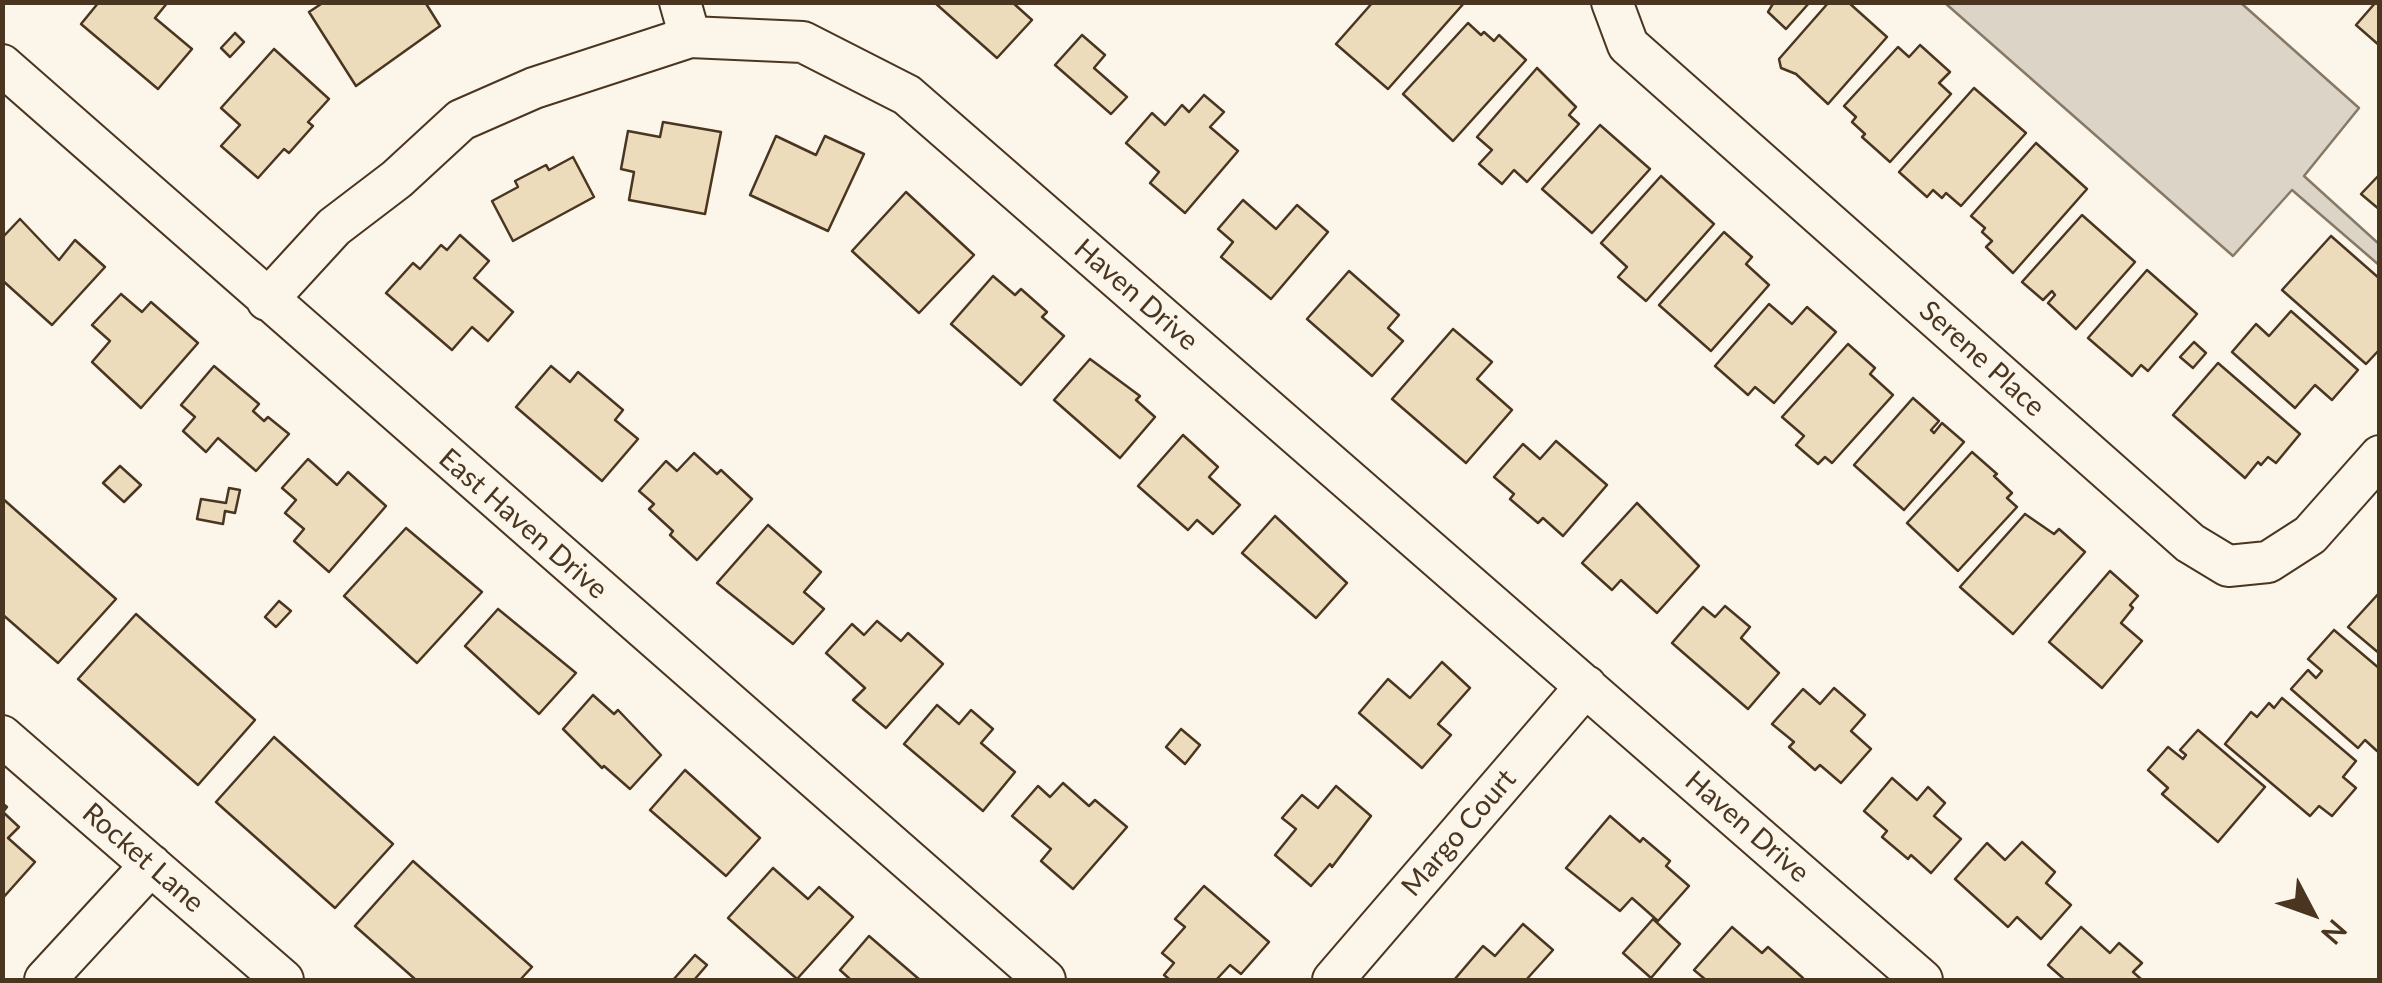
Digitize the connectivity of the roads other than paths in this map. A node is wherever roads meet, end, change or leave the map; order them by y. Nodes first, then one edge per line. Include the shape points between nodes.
1 (1612, 2) edge
2 (685, 20) edge
3 (2, 65) edge
4 (267, 300) junction
5 (2380, 456) edge
6 (1586, 686) junction
7 (2, 736) edge
8 (151, 865) junction
9 (45, 980) edge
10 (284, 980) edge
11 (1045, 980) edge
12 (1332, 980) edge
13 (1922, 980) edge

1 - 5 street, Serene Place via 1628,44 2190,543 2228,566 2268,562 2310,535
2 - 4 street, Haven Drive via 462,120 334,227
2 - 6 street, Haven Drive via 803,42 907,95
3 - 4 street, East Haven Drive
4 - 11 street, East Haven Drive
6 - 12 street, Margo Court
6 - 13 street, Haven Drive
7 - 8 street, Rocket Lane
8 - 9 street
8 - 10 street, Rocket Lane

